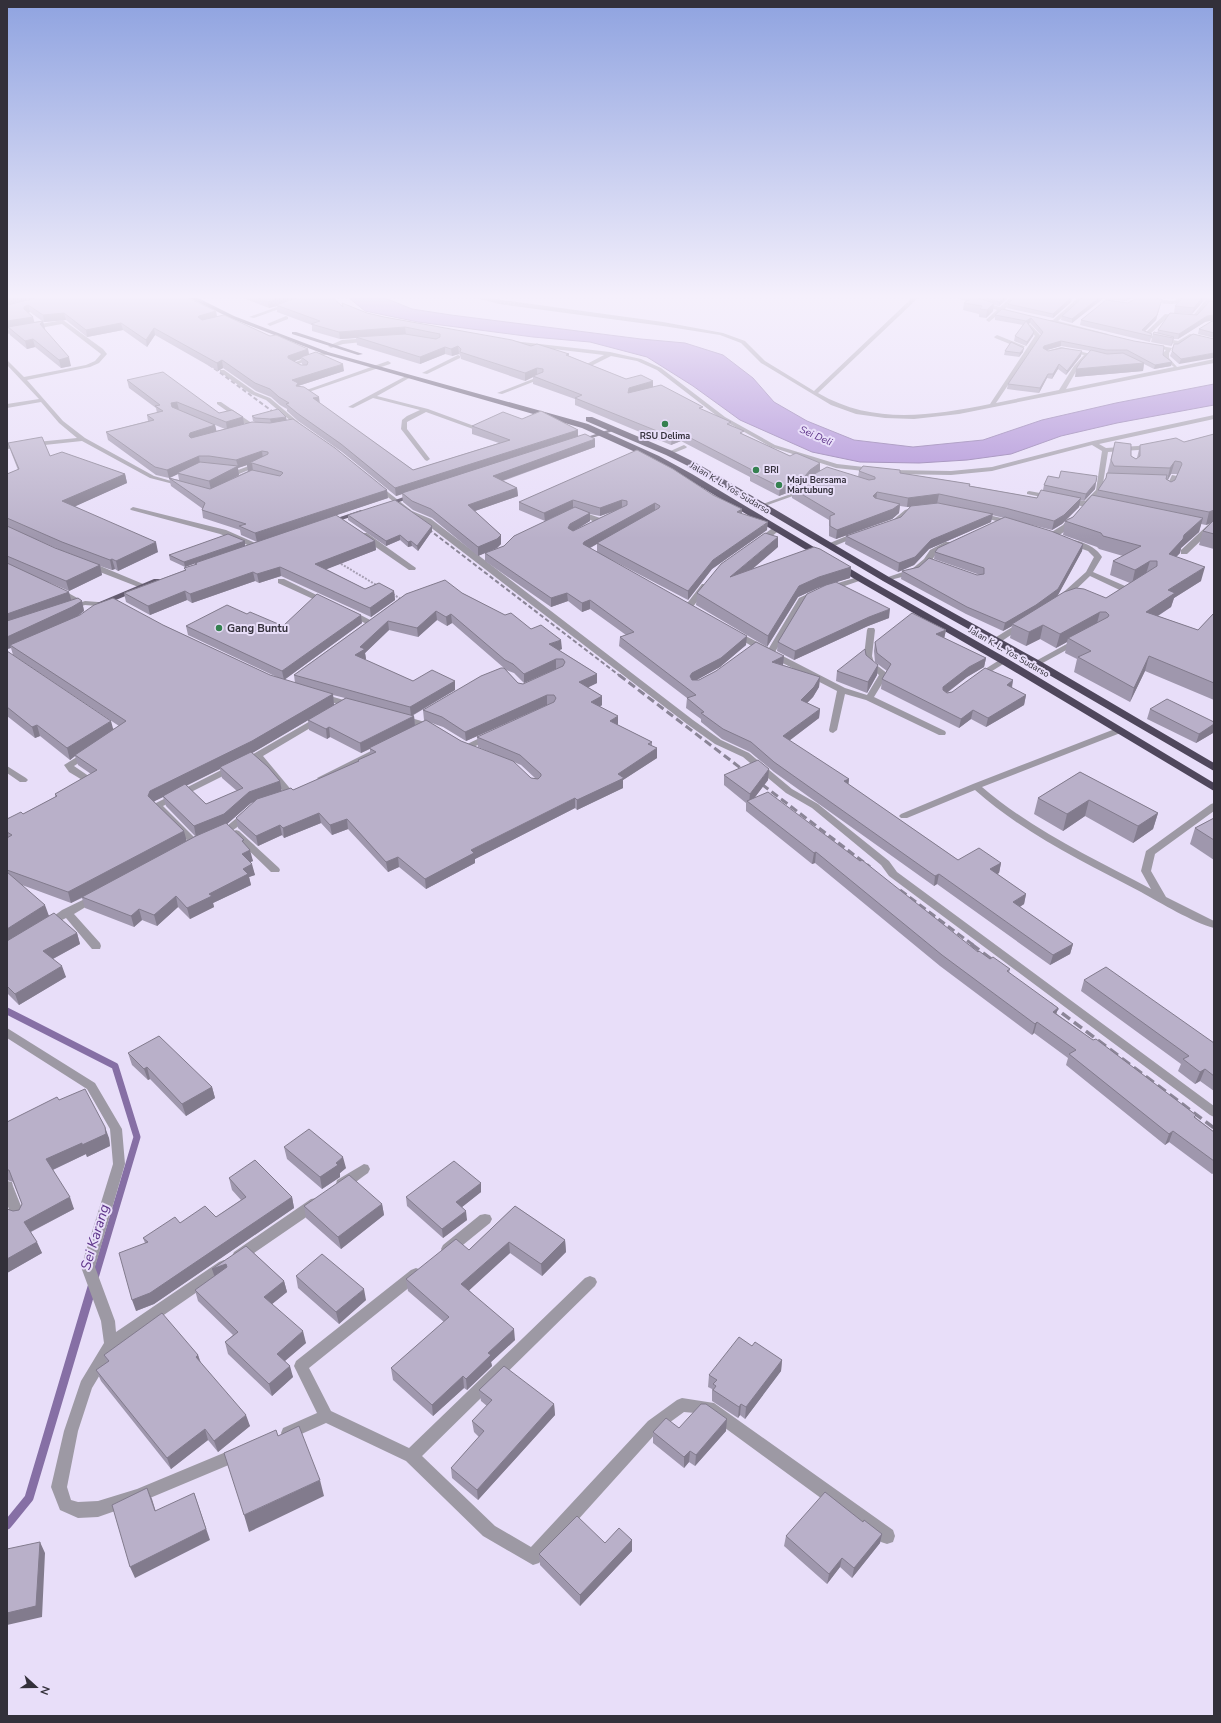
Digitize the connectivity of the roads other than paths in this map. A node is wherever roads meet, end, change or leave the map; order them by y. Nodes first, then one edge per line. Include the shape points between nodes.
1 (26, 378) edge
2 (233, 378) edge
3 (324, 378) edge
4 (344, 378) edge
5 (405, 378) edge
6 (413, 378) edge
7 (539, 378) edge
8 (670, 378) edge
9 (788, 378) edge
10 (830, 378) edge
11 (1009, 378) edge
12 (1069, 378) edge
13 (1123, 378) edge
14 (23, 379) joint
15 (333, 382) junction
16 (678, 385) junction
17 (672, 387) dead end
18 (496, 392) joint
19 (1061, 392) junction
20 (302, 393) edge
21 (814, 394) junction
22 (372, 396) junction
23 (515, 398) dead end
24 (43, 400) junction
25 (219, 403) dead end
26 (992, 405) junction
27 (7, 406) edge
28 (352, 407) dead end
29 (426, 410) junction
30 (582, 417) dead end
31 (1214, 417) edge
32 (475, 428) edge
33 (616, 429) junction
34 (240, 430) edge
35 (307, 432) edge
36 (603, 433) junction
37 (83, 439) junction
38 (572, 443) edge
39 (1094, 444) junction
40 (1163, 446) edge
41 (7, 447) edge
42 (684, 447) dead end
43 (1105, 450) junction
44 (669, 453) junction
45 (427, 459) dead end
46 (266, 461) edge
47 (836, 466) junction
48 (218, 468) edge
49 (826, 472) edge
50 (253, 474) edge
51 (181, 476) edge
52 (1174, 476) edge
53 (236, 480) edge
54 (371, 480) edge
55 (169, 482) junction
56 (809, 482) edge
57 (1162, 485) edge
58 (190, 488) edge
59 (421, 493) edge
60 (1029, 493) dead end
61 (752, 500) junction
62 (398, 501) junction
63 (1087, 504) junction
64 (737, 505) junction
65 (380, 506) edge
66 (760, 506) junction
67 (1102, 507) edge
68 (926, 508) edge
69 (133, 509) dead end
70 (899, 509) edge
71 (366, 510) edge
72 (1082, 510) edge
73 (907, 511) junction
74 (975, 514) edge
75 (568, 515) edge
76 (1077, 515) edge
77 (339, 519) junction
78 (1003, 521) junction
79 (600, 522) edge
80 (321, 524) edge
81 (1214, 524) edge
82 (1017, 525) edge
83 (991, 526) edge
84 (881, 527) edge
85 (777, 529) junction
86 (866, 532) edge
87 (956, 541) edge
88 (261, 545) joint
89 (829, 545) junction
90 (753, 546) edge
91 (244, 551) edge
92 (1184, 552) edge
93 (489, 556) edge
94 (477, 561) junction
95 (81, 562) edge
96 (412, 568) dead end
97 (1089, 573) junction
98 (165, 578) edge
99 (861, 578) junction
100 (886, 579) junction
101 (281, 581) dead end
102 (708, 582) edge
103 (144, 586) junction
104 (49, 587) edge
105 (1118, 598) edge
106 (110, 599) junction
107 (1073, 599) edge
108 (77, 600) edge
109 (98, 604) junction
110 (123, 606) edge
111 (689, 607) edge
112 (93, 611) edge
113 (58, 612) edge
114 (1028, 621) edge
115 (370, 623) edge
116 (728, 630) edge
117 (871, 630) dead end
118 (1086, 637) edge
119 (996, 641) junction
120 (770, 653) junction
121 (1004, 661) junction
122 (1036, 663) junction
123 (971, 680) edge
124 (842, 690) junction
125 (313, 695) edge
126 (869, 698) junction
127 (346, 703) junction
128 (361, 707) edge
129 (426, 713) edge
130 (390, 715) edge
131 (412, 721) junction
132 (427, 725) junction
133 (439, 730) edge
134 (833, 730) dead end
135 (1120, 730) junction
136 (501, 731) edge
137 (413, 732) edge
138 (942, 733) dead end
139 (393, 742) edge
140 (94, 749) edge
141 (479, 753) edge
142 (258, 755) junction
143 (1214, 768) edge
144 (7, 769) edge
145 (23, 780) dead end
146 (310, 784) edge
147 (976, 786) junction
148 (1214, 788) edge
149 (75, 789) edge
150 (278, 797) edge
151 (255, 806) edge
152 (1214, 806) edge
153 (904, 816) dead end
154 (230, 828) junction
155 (275, 870) dead end
156 (107, 890) edge
157 (1163, 901) junction
158 (66, 912) junction
159 (1214, 925) edge
160 (42, 928) edge
161 (96, 946) dead end
162 (7, 1032) edge
163 (91, 1086) junction
164 (77, 1093) edge
165 (1214, 1112) edge
166 (364, 1169) dead end
167 (7, 1186) edge
168 (18, 1216) edge
169 (485, 1219) dead end
170 (590, 1282) dead end
171 (111, 1344) junction
172 (326, 1416) junction
173 (276, 1438) edge
174 (254, 1447) edge
175 (410, 1456) junction
176 (887, 1536) dead end

1 - 14 street
2 - 35 street via 268,399 292,424
3 - 15 street
4 - 15 street
5 - 22 street
6 - 36 highway, Jalan K. L. Yos Sudarso via 568,420
7 - 18 street
8 - 16 street
9 - 21 street
10 - 21 street
11 - 26 street
12 - 19 street
13 - 19 street
14 - 24 street
15 - 20 street
16 - 17 street
16 - 47 street via 723,418 773,446
18 - 23 highway
19 - 26 street
21 - 26 street via 856,412 885,416 928,416
22 - 28 street
22 - 29 street
24 - 27 street
24 - 37 street via 61,422
25 - 34 street via 256,426
29 - 32 street
29 - 45 street via 404,421 404,429
30 - 33 highway, Jalan K. L. Yos Sudarso
31 - 39 street
33 - 36 main road
33 - 44 highway, Jalan K. L. Yos Sudarso
36 - 38 main road
36 - 64 highway, Jalan K. L. Yos Sudarso via 669,465
37 - 41 street
37 - 55 street via 152,477
39 - 43 street
39 - 47 street via 992,469 951,473 899,473
40 - 43 street via 1133,452
42 - 44 street
43 - 63 street via 1105,482
44 - 61 highway, Jalan K. L. Yos Sudarso
46 - 48 street via 239,472
47 - 49 street
50 - 53 street
51 - 55 street
52 - 57 street via 1168,488
54 - 62 street
55 - 58 street
56 - 66 street via 803,491
59 - 62 main road
60 - 63 street
61 - 64 highway
61 - 66 highway, Jalan K. L. Yos Sudarso
62 - 65 main road
62 - 94 street via 410,512 428,521
63 - 67 street
63 - 72 street
64 - 85 highway, Jalan K. L. Yos Sudarso
66 - 89 highway, Jalan K. L. Yos Sudarso
68 - 73 street
69 - 88 street via 223,532
70 - 73 street
71 - 77 main road
73 - 84 street via 896,522
74 - 78 street
75 - 79 street via 575,512
76 - 97 street via 1066,527 1049,534 1094,550 1098,557
77 - 80 main road
77 - 96 street
78 - 82 street
78 - 83 street
81 - 92 street via 1204,529
85 - 90 street
85 - 99 highway, Jalan K. L. Yos Sudarso
86 - 89 street
87 - 100 street via 933,552 930,563 915,571
88 - 91 main road
89 - 100 highway, Jalan K. L. Yos Sudarso
93 - 94 street
94 - 165 street via 558,619 718,742 746,755 789,791 815,806 885,863 894,874
95 - 103 street
97 - 105 street via 1132,589
97 - 107 street via 1055,605
98 - 103 main road
99 - 120 street via 802,600
99 - 121 highway, Jalan K. L. Yos Sudarso
100 - 119 highway, Jalan K. L. Yos Sudarso
101 - 115 street
102 - 111 street
103 - 106 main road
104 - 108 street
106 - 109 main road
106 - 110 street
109 - 112 main road
109 - 113 street via 85,603
114 - 119 street
116 - 120 street via 751,647
117 - 126 street via 868,656 870,664 884,674
118 - 122 street
119 - 122 highway, Jalan K. L. Yos Sudarso
120 - 124 street
121 - 123 street
121 - 135 highway, Jalan K. L. Yos Sudarso
122 - 143 highway, Jalan K. L. Yos Sudarso
124 - 126 street
124 - 134 street
125 - 127 street
126 - 138 street
127 - 128 street
127 - 142 street
129 - 131 street
130 - 131 street
131 - 132 street
132 - 133 street
132 - 137 street
135 - 147 street
135 - 148 highway, Jalan K. L. Yos Sudarso
136 - 141 street via 463,745
139 - 146 street
140 - 149 street via 69,765 72,770 91,781
142 - 150 street via 293,793
142 - 154 street via 157,806 199,842
144 - 145 street
147 - 153 street
147 - 157 street via 1011,815 1041,834
151 - 154 street
152 - 157 street via 1150,854 1146,871
154 - 155 street
156 - 158 street
157 - 159 street
158 - 160 street
158 - 161 street
162 - 163 street
163 - 164 street
163 - 171 street via 116,1129 119,1164 88,1267 108,1321
166 - 171 street
167 - 168 street
169 - 172 street via 301,1366
170 - 175 street
171 - 174 street via 86,1386 72,1431 58,1487 65,1505 78,1510 98,1509 138,1496
172 - 173 street
172 - 175 street
175 - 176 street via 489,1531 533,1557 653,1426 682,1405 708,1408

